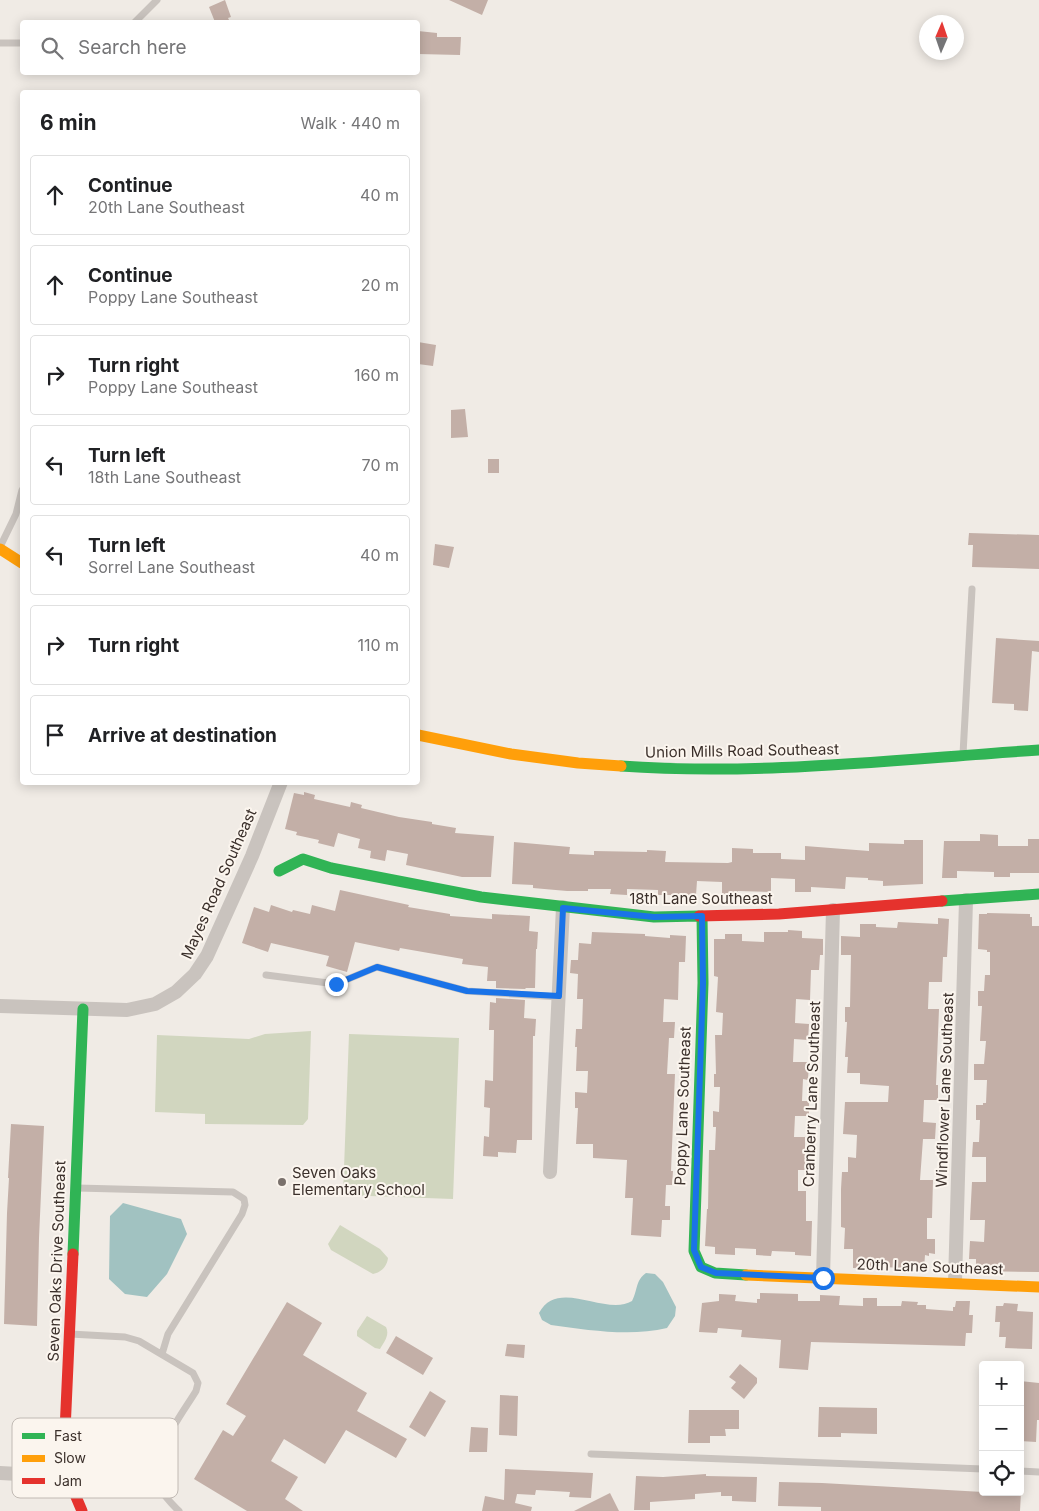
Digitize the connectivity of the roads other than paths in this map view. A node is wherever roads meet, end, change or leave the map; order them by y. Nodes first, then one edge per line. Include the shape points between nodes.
1 (157, 0) edge
2 (137, 20) edge
3 (0, 43) edge
4 (20, 43) edge
5 (20, 498) edge
6 (0, 548) edge
7 (20, 562) edge
8 (972, 589) dead end
9 (420, 735) edge
10 (1039, 750) edge
11 (963, 755) junction
12 (280, 785) edge
13 (279, 871) dead end
14 (1039, 894) edge
15 (966, 900) junction
16 (563, 908) junction
17 (833, 910) junction
18 (702, 916) junction
19 (266, 975) dead end
20 (559, 996) junction
21 (0, 1006) edge
22 (83, 1010) junction
23 (550, 1172) dead end
24 (75, 1188) junction
25 (729, 1274) joint
26 (823, 1278) junction
27 (955, 1282) junction
28 (1039, 1287) edge
29 (69, 1334) junction
30 (162, 1354) junction
31 (66, 1418) edge
32 (178, 1420) edge
33 (591, 1454) dead end
34 (979, 1469) edge
35 (1024, 1471) edge
36 (1039, 1472) edge
37 (77, 1498) edge
38 (166, 1498) edge
39 (82, 1511) edge
40 (179, 1511) edge

1 - 2 lane
3 - 4 lane
5 - 6 lane
6 - 7 street
8 - 11 lane
9 - 11 street, Union Mills Road Southeast via 511,754 636,767 746,769 864,764
10 - 11 street, Union Mills Road Southeast
12 - 22 street, Mayes Road Southeast via 252,856 207,956 195,974 176,992 155,1004 127,1010
13 - 16 street, 18th Lane Southeast via 302,860 481,897
14 - 15 street, 18th Lane Southeast
15 - 17 street, 18th Lane Southeast
15 - 27 street, Windflower Lane Southeast
16 - 18 street, 18th Lane Southeast via 654,917
16 - 20 street
17 - 18 street, 18th Lane Southeast
17 - 26 street, Cranberry Lane Southeast
18 - 25 street, Poppy Lane Southeast via 703,983 694,1250 701,1267
19 - 20 lane via 336,984 377,967 467,991
20 - 23 street
21 - 22 street, Mayes Road Southeast
22 - 24 street, Seven Oaks Drive Southeast
24 - 29 street, Seven Oaks Drive Southeast
24 - 30 lane via 233,1192 244,1199 242,1214 168,1334
25 - 26 street, 20th Lane Southeast
26 - 27 street, 20th Lane Southeast
27 - 28 street, 20th Lane Southeast
29 - 30 lane via 125,1337 140,1341
29 - 31 street, Seven Oaks Drive Southeast
30 - 32 lane via 194,1373 198,1383
33 - 34 lane
35 - 36 lane
37 - 39 street, Seven Oaks Drive Southeast
38 - 40 lane

